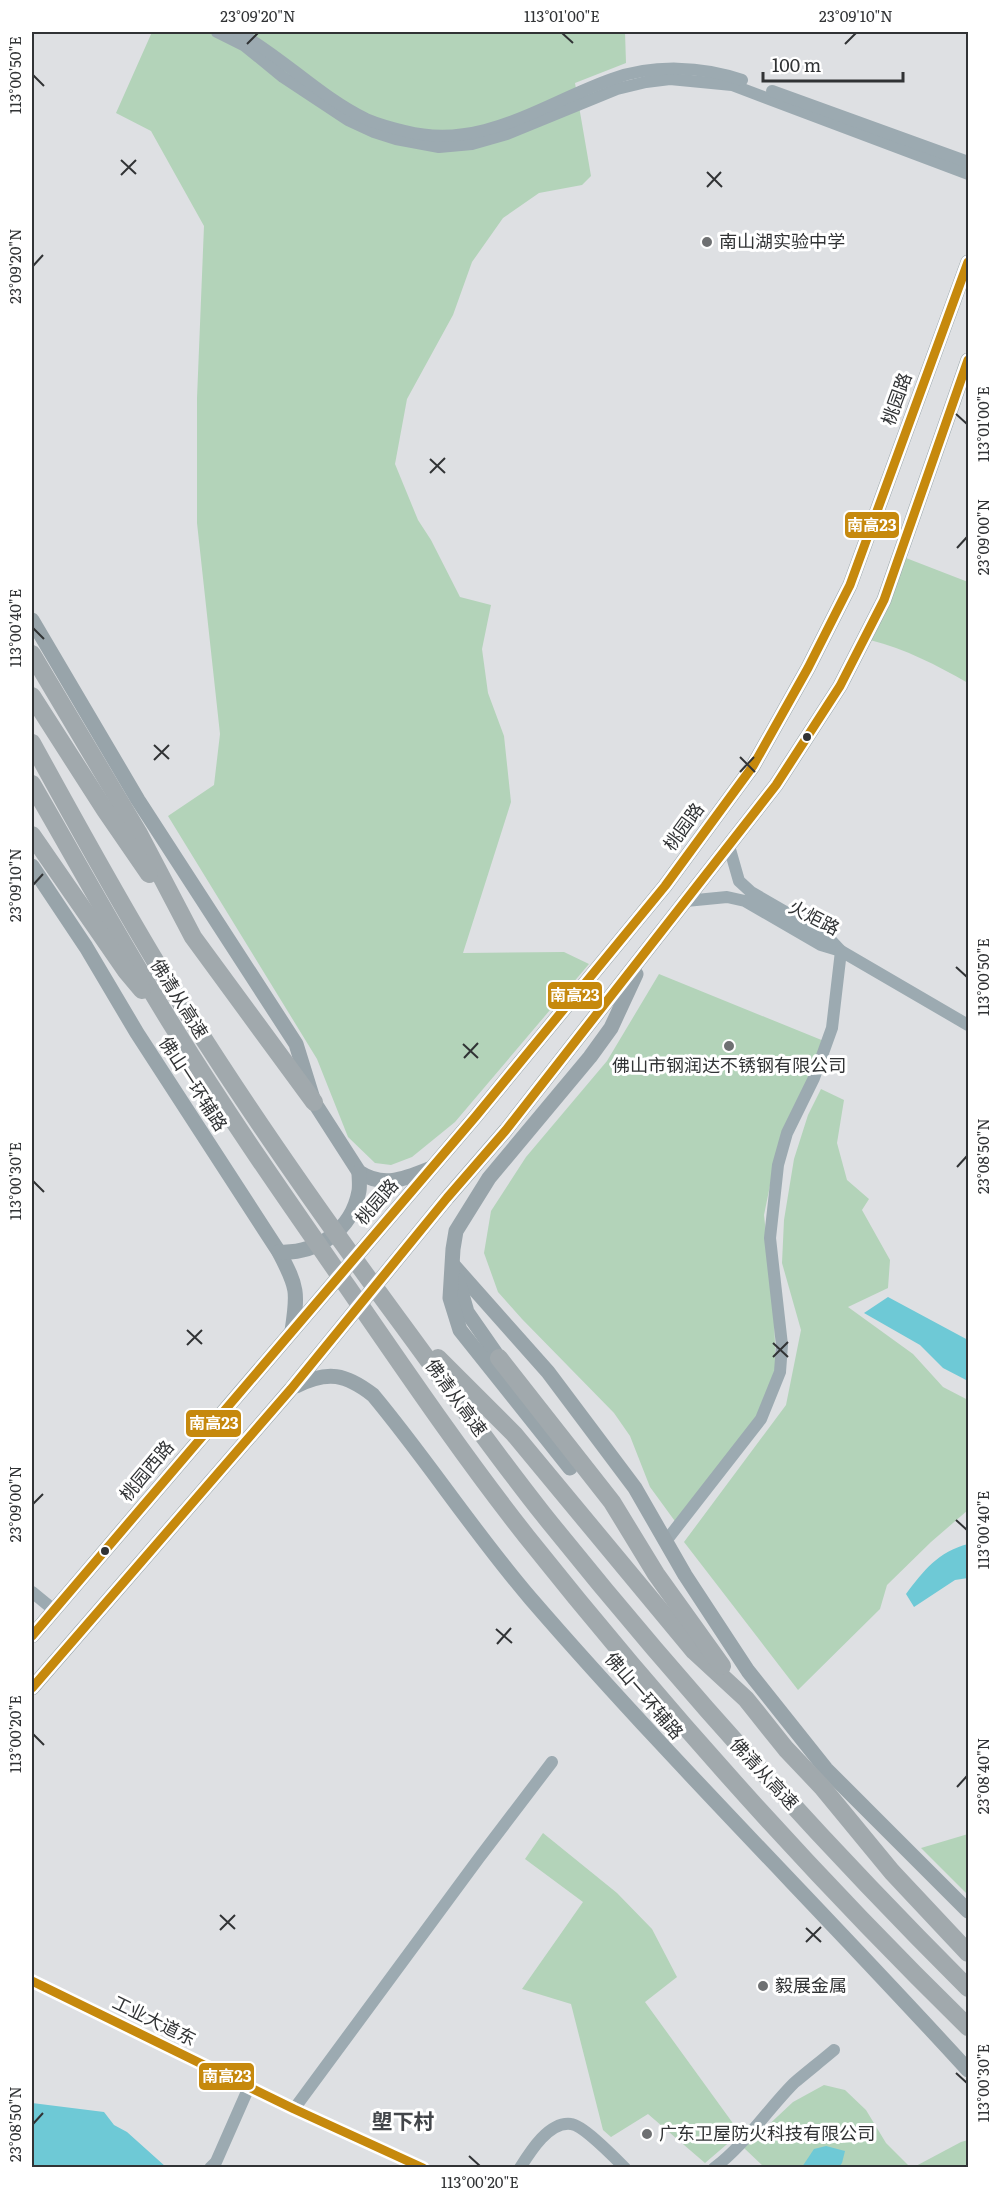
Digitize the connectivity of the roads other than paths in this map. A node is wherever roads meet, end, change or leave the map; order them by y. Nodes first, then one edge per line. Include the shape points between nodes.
1 (217, 32) edge
2 (238, 32) edge
3 (969, 162) edge
4 (969, 174) edge
5 (969, 262) edge
6 (969, 360) edge
7 (32, 620) edge
8 (32, 654) edge
9 (32, 696) edge
10 (32, 743) edge
11 (32, 784) edge
12 (32, 835) edge
13 (729, 846) junction
14 (32, 866) edge
15 (686, 901) junction
16 (193, 937) junction
17 (648, 949) junction
18 (841, 951) junction
19 (969, 1025) edge
20 (173, 1028) junction
21 (314, 1102) junction
22 (431, 1168) junction
23 (359, 1172) junction
24 (279, 1252) junction
25 (453, 1265) junction
26 (398, 1319) junction
27 (292, 1331) junction
28 (499, 1358) joint
29 (291, 1389) junction
30 (570, 1468) joint
31 (666, 1542) junction
32 (656, 1574) junction
33 (32, 1593) edge
34 (54, 1610) junction
35 (32, 1636) edge
36 (32, 1688) edge
37 (746, 1699) junction
38 (552, 1762) dead end
39 (858, 1832) junction
40 (969, 1911) edge
41 (969, 1936) edge
42 (969, 1953) edge
43 (32, 1982) edge
44 (969, 1988) edge
45 (969, 2027) edge
46 (834, 2050) dead end
47 (969, 2070) edge
48 (249, 2087) junction
49 (294, 2109) junction
50 (210, 2168) edge
51 (424, 2168) edge
52 (520, 2168) edge
53 (625, 2168) edge
54 (714, 2168) edge

1 - 4 street via 245,46 348,120 396,139 439,147 472,144 507,134 617,89 670,79 732,85
2 - 3 street via 367,119 407,132 473,134 530,115 613,78 660,68 732,77
5 - 22 main road, 桃园路 via 850,585 753,766 664,886
6 - 13 main road via 884,600 840,686 777,785
7 - 21 main road via 138,800 296,1044
8 - 16 highway via 138,832
9 - 16 highway
10 - 26 highway, 佛清从高速 via 130,919 202,1036 338,1238
11 - 20 highway, 佛清从高速
12 - 20 highway via 126,971
13 - 15 main road
13 - 18 street, 火炬路 via 739,881 745,887 826,936
14 - 24 main road, 佛山一环辅路
15 - 17 main road
15 - 18 street, 火炬路 via 727,897 745,901 821,945
16 - 21 highway
17 - 25 main road via 611,1028 489,1178 468,1211 456,1231
17 - 29 main road via 506,1130
18 - 19 street
18 - 31 street via 832,1029 787,1133 778,1165 770,1238 782,1344 780,1372 762,1419
20 - 45 highway, 佛清从高速 via 417,1390 527,1537 675,1714 809,1863
21 - 23 main road
22 - 23 main road via 384,1181
22 - 27 main road, 桃园路
23 - 24 main road via 353,1210 341,1229 306,1251
24 - 27 main road, 佛山一环辅路 via 295,1283 297,1300
25 - 28 main road via 467,1312
25 - 30 main road via 450,1298 460,1330
25 - 31 main road via 548,1371 635,1488
26 - 37 highway via 514,1434 694,1651
26 - 44 highway, 佛清从高速 via 542,1513 716,1720 895,1915
27 - 34 main road, 桃园西路
28 - 32 highway via 612,1502
29 - 36 main road
29 - 47 main road, 佛山一环辅路 via 312,1378 344,1377 373,1395 532,1600 671,1756
30 - 32 highway
31 - 40 main road via 748,1671 826,1769
32 - 37 highway
33 - 34 street
34 - 35 main road, 桃园西路
37 - 39 highway
38 - 49 street
39 - 41 highway
39 - 42 highway
43 - 48 street, 工业大道东
46 - 54 street via 794,2084
48 - 49 street, 工业大道东
48 - 50 street
49 - 51 street, 工业大道东
52 - 53 street via 543,2137 557,2127 571,2124 585,2131

